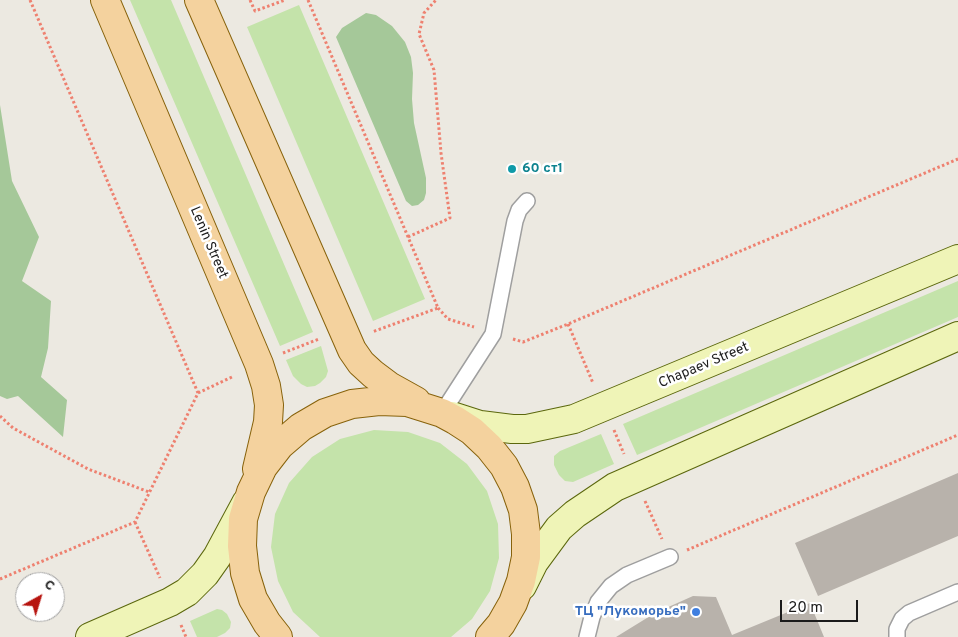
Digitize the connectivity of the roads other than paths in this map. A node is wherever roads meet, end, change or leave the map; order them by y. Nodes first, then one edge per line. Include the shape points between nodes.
1 (105, 0) edge
2 (199, 0) edge
3 (527, 201) dead end
4 (958, 259) edge
5 (958, 336) edge
6 (442, 413) junction
7 (251, 492) junction
8 (670, 557) road end
9 (958, 592) edge
10 (513, 603) junction
11 (90, 637) edge
12 (278, 637) edge
13 (490, 637) edge
14 (503, 637) edge
15 (587, 637) edge
16 (897, 637) edge

1 - 7 main road, Lenin Street via 259,364 267,396 268,422
2 - 6 main road via 352,350 361,363 389,386
3 - 6 lane via 515,220 493,334
4 - 6 main road, Chapaev Street via 574,419 512,429 480,425
5 - 10 main road via 615,487 559,528 534,562
6 - 7 main road via 407,402 379,400 325,413 280,445 263,467
6 - 10 main road via 472,431 489,447 515,487 523,510 526,557
7 - 11 main road via 225,543 205,574 187,592
7 - 12 main road via 243,519 245,573 253,599
8 - 15 lane via 627,575 611,586 598,602
9 - 16 lane via 909,613 897,629
10 - 13 main road
10 - 14 main road

